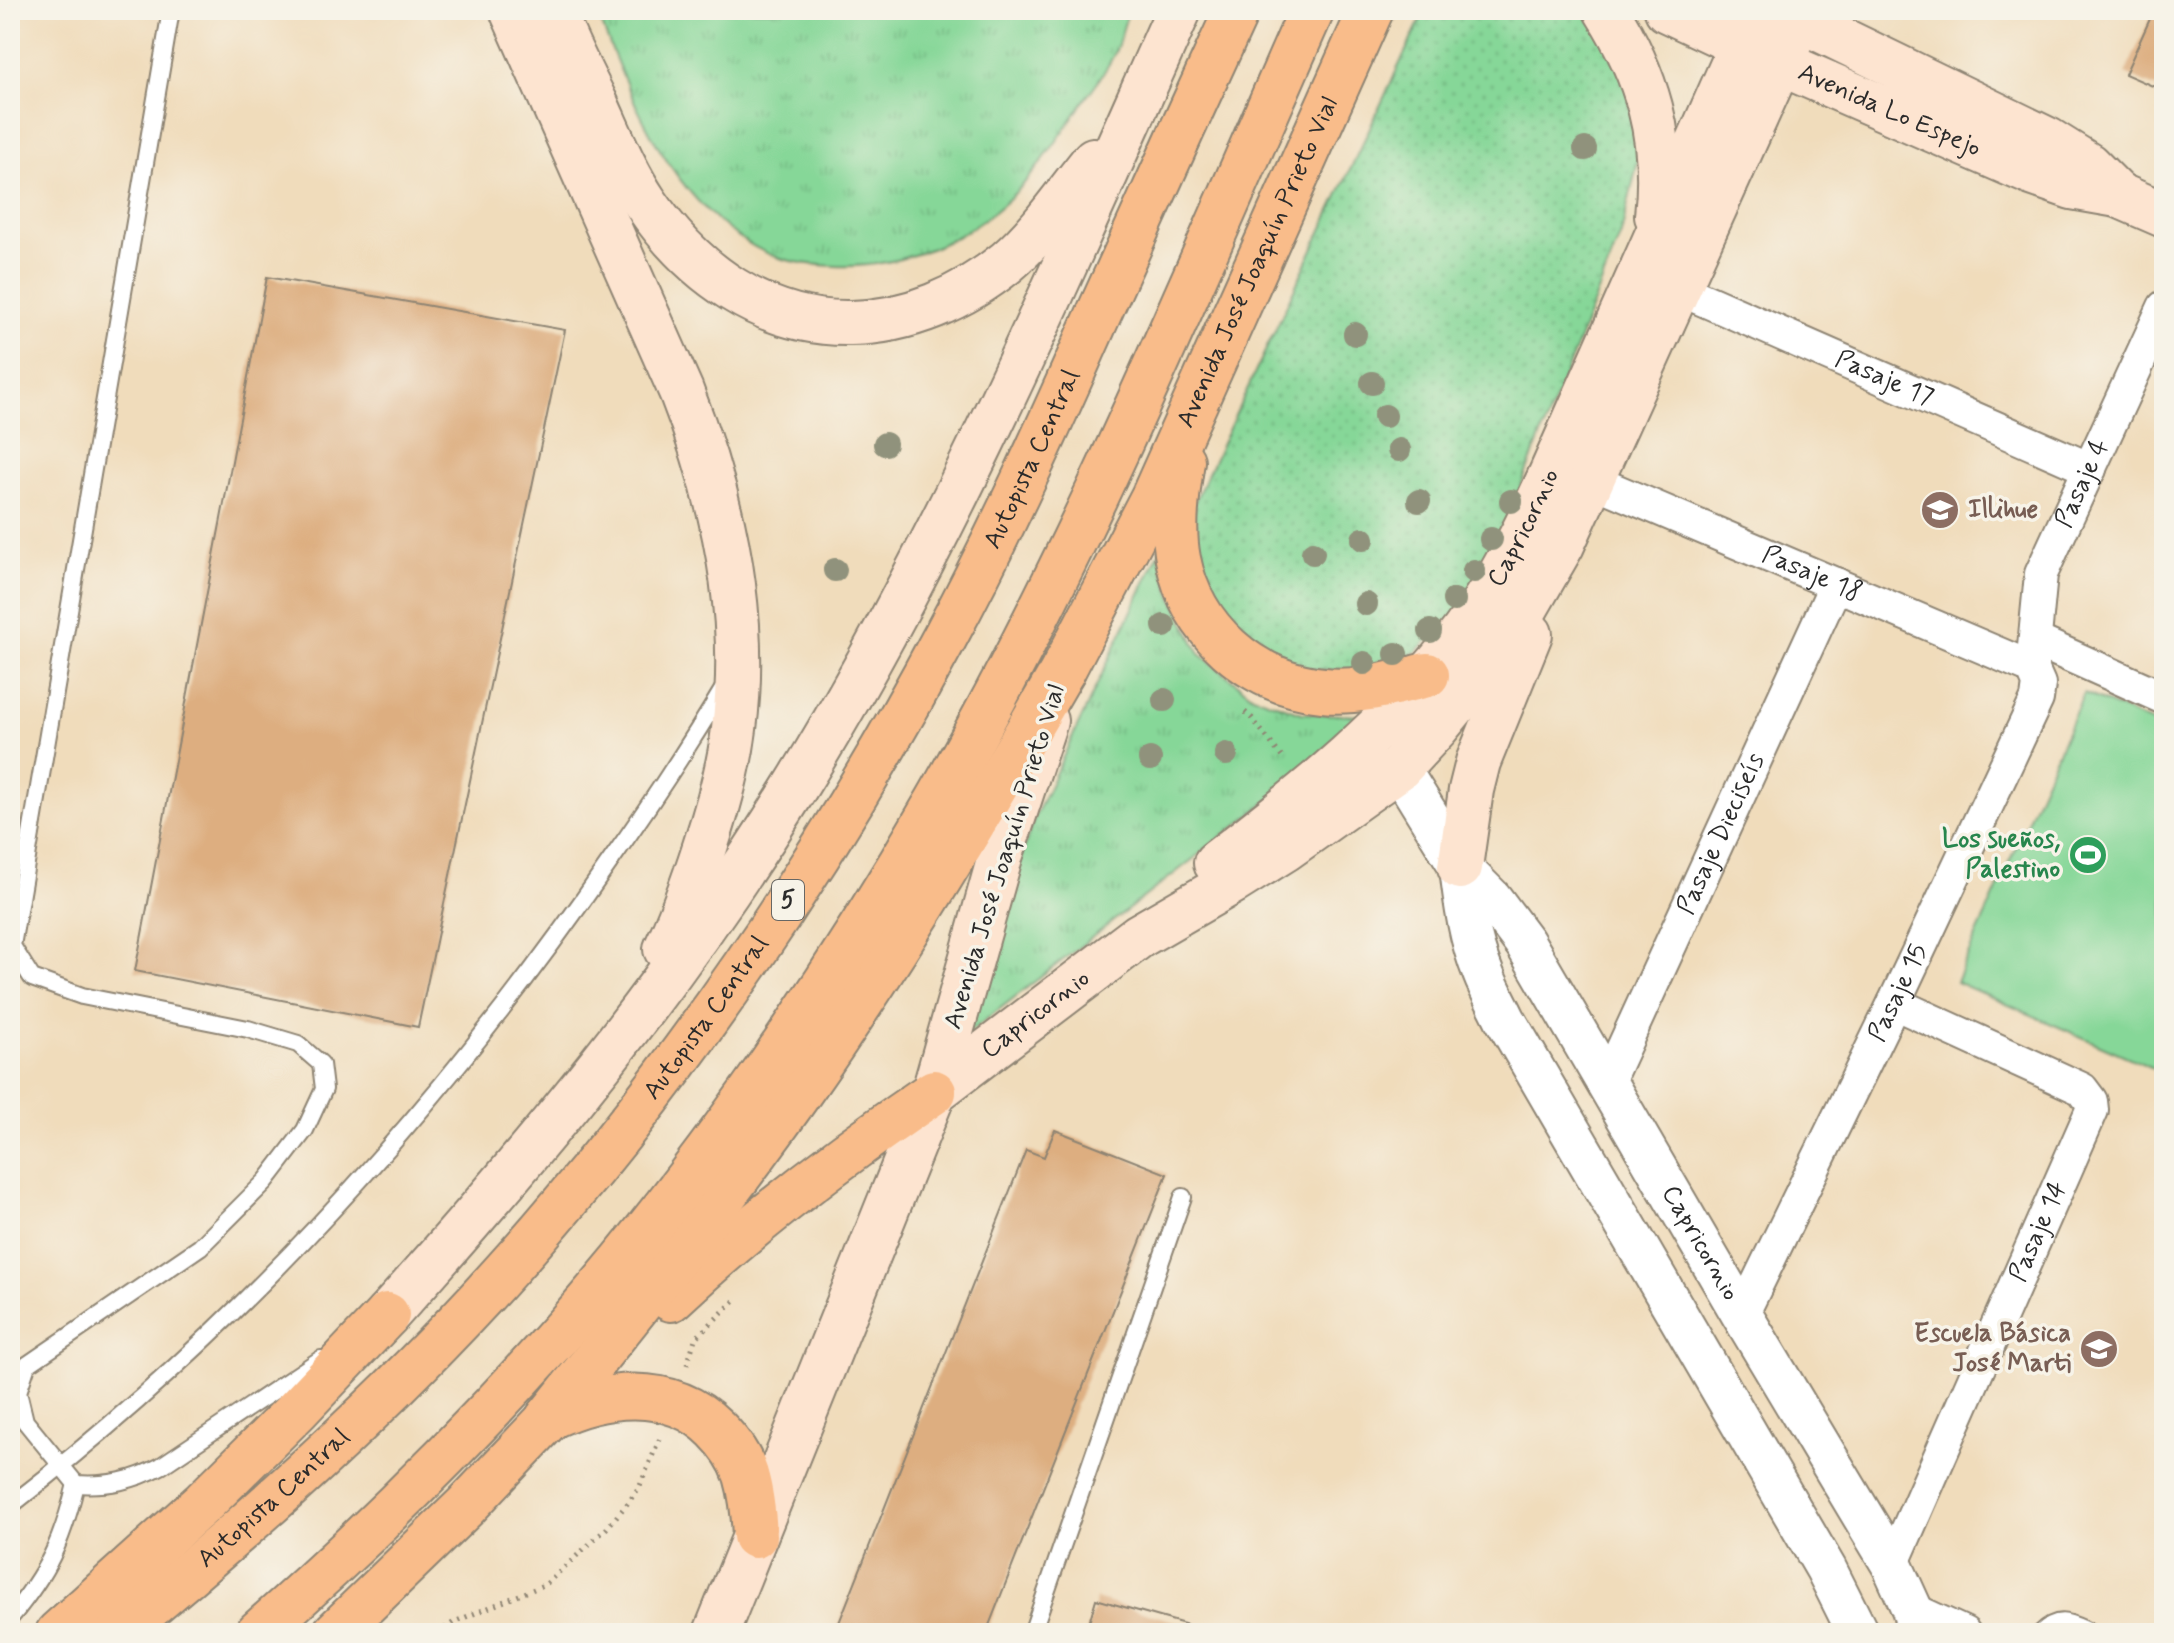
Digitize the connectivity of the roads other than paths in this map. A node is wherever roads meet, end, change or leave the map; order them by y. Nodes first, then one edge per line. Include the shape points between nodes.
1 (171, 10) edge
2 (512, 10) edge
3 (553, 10) edge
4 (1179, 10) edge
5 (1237, 10) edge
6 (1312, 10) edge
7 (1371, 10) edge
8 (1606, 10) edge
9 (1667, 10) edge
10 (1795, 13) edge
11 (1749, 27) edge
12 (1780, 63) junction
13 (1145, 86) junction
14 (2118, 195) junction
15 (2164, 215) edge
16 (1653, 244) junction
17 (1679, 289) junction
18 (2164, 307) edge
19 (1191, 413) junction
20 (2090, 469) junction
21 (1591, 480) junction
22 (1562, 545) junction
23 (1836, 584) junction
24 (2034, 654) junction
25 (738, 664) junction
26 (1063, 670) junction
27 (1427, 675) junction
28 (2164, 698) edge
29 (1399, 768) junction
30 (1329, 774) junction
31 (1460, 867) junction
32 (1139, 936) junction
33 (1894, 1003) junction
34 (610, 1054) junction
35 (1607, 1083) junction
36 (934, 1092) junction
37 (1183, 1197) dead end
38 (387, 1315) junction
39 (1742, 1315) junction
40 (548, 1418) junction
41 (61, 1467) junction
42 (76, 1484) junction
43 (10, 1506) edge
44 (755, 1536) junction
45 (1892, 1565) junction
46 (1826, 1569) junction
47 (10, 1618) edge
48 (1916, 1621) edge
49 (58, 1633) edge
50 (118, 1633) edge
51 (258, 1633) edge
52 (335, 1633) edge
53 (716, 1633) edge
54 (1032, 1633) edge
55 (1858, 1633) edge
56 (1964, 1633) edge
57 (2041, 1633) edge
58 (2092, 1633) edge

1 - 41 lane via 12,946 32,978 82,996 298,1044 321,1064 324,1089 305,1130 266,1181 200,1247 27,1365 18,1392 25,1421
2 - 25 main road via 701,442 728,548
3 - 13 main road via 628,173 663,227 728,288 766,307 840,324 902,317 974,285 1007,262 1103,148
4 - 13 main road
5 - 50 main road, Autopista Central / 5 via 999,534 889,738 769,928 635,1114 504,1272 282,1493
6 - 51 main road via 1054,582 938,801 805,1013 685,1181 553,1341 383,1518
7 - 19 main road, Avenida José Joaquín Prieto Vial
8 - 16 main road via 1625,41 1651,109 1658,159
9 - 11 main road, Avenida Lo Espejo
10 - 12 main road, Capricornio
10 - 14 main road, Avenida Lo Espejo via 2048,140 2088,165
11 - 12 main road, Avenida Lo Espejo
11 - 16 main road, Capricornio
12 - 14 main road, Avenida Lo Espejo via 2052,181
12 - 17 main road, Capricornio
13 - 34 main road via 960,488 898,609 784,805
14 - 15 main road, Avenida Lo Espejo
16 - 27 main road, Capricornio via 1528,524 1483,603
17 - 20 street, Pasaje 17
17 - 21 main road, Capricornio
18 - 20 street, Pasaje 4
19 - 26 main road, Avenida José Joaquín Prieto Vial via 1130,545
19 - 27 main road via 1175,531 1185,584 1210,630 1250,666 1299,686 1352,690
20 - 24 street, Pasaje 4 via 2041,574
21 - 22 main road, Capricornio
21 - 23 street, Pasaje 18
22 - 29 main road, Capricornio via 1489,663
22 - 31 main road via 1478,762
23 - 24 street, Pasaje 18
23 - 35 street, Pasaje Dieciseís
24 - 28 street, Pasaje 18
24 - 33 street, Pasaje 15 via 2037,699
25 - 34 main road via 727,773 695,878 671,938
25 - 41 lane via 578,909 374,1166 231,1315
26 - 36 main road, Avenida José Joaquín Prieto Vial via 1000,857
26 - 40 main road via 966,839 807,1083
27 - 29 main road via 1405,725
27 - 30 main road, Capricornio
29 - 30 main road via 1365,766
29 - 31 street, Capricornio
29 - 32 main road, Capricornio via 1285,849
30 - 32 main road, Capricornio via 1203,873
31 - 35 street, Capricornio via 1525,943
31 - 46 street, Capricornio via 1470,934 1505,1019
32 - 36 main road, Capricornio
33 - 39 street, Pasaje 15
33 - 45 street, Pasaje 14 via 2082,1089 2092,1110
34 - 38 main road
35 - 39 street, Capricornio
36 - 40 main road via 849,1150 715,1258
36 - 44 main road, Avenida José Joaquín Prieto Vial
37 - 54 lane
38 - 42 lane via 161,1466 120,1483
38 - 49 main road via 204,1502
39 - 45 street, Capricornio
40 - 44 main road via 588,1402 633,1396 656,1397 693,1411 737,1455 750,1493
40 - 52 main road
41 - 42 lane
41 - 43 lane
42 - 47 lane via 48,1566
44 - 53 main road, Avenida José Joaquín Prieto Vial
45 - 48 street, Capricornio
46 - 48 street
46 - 55 street, Capricornio
48 - 56 street
57 - 58 lane via 2063,1622

